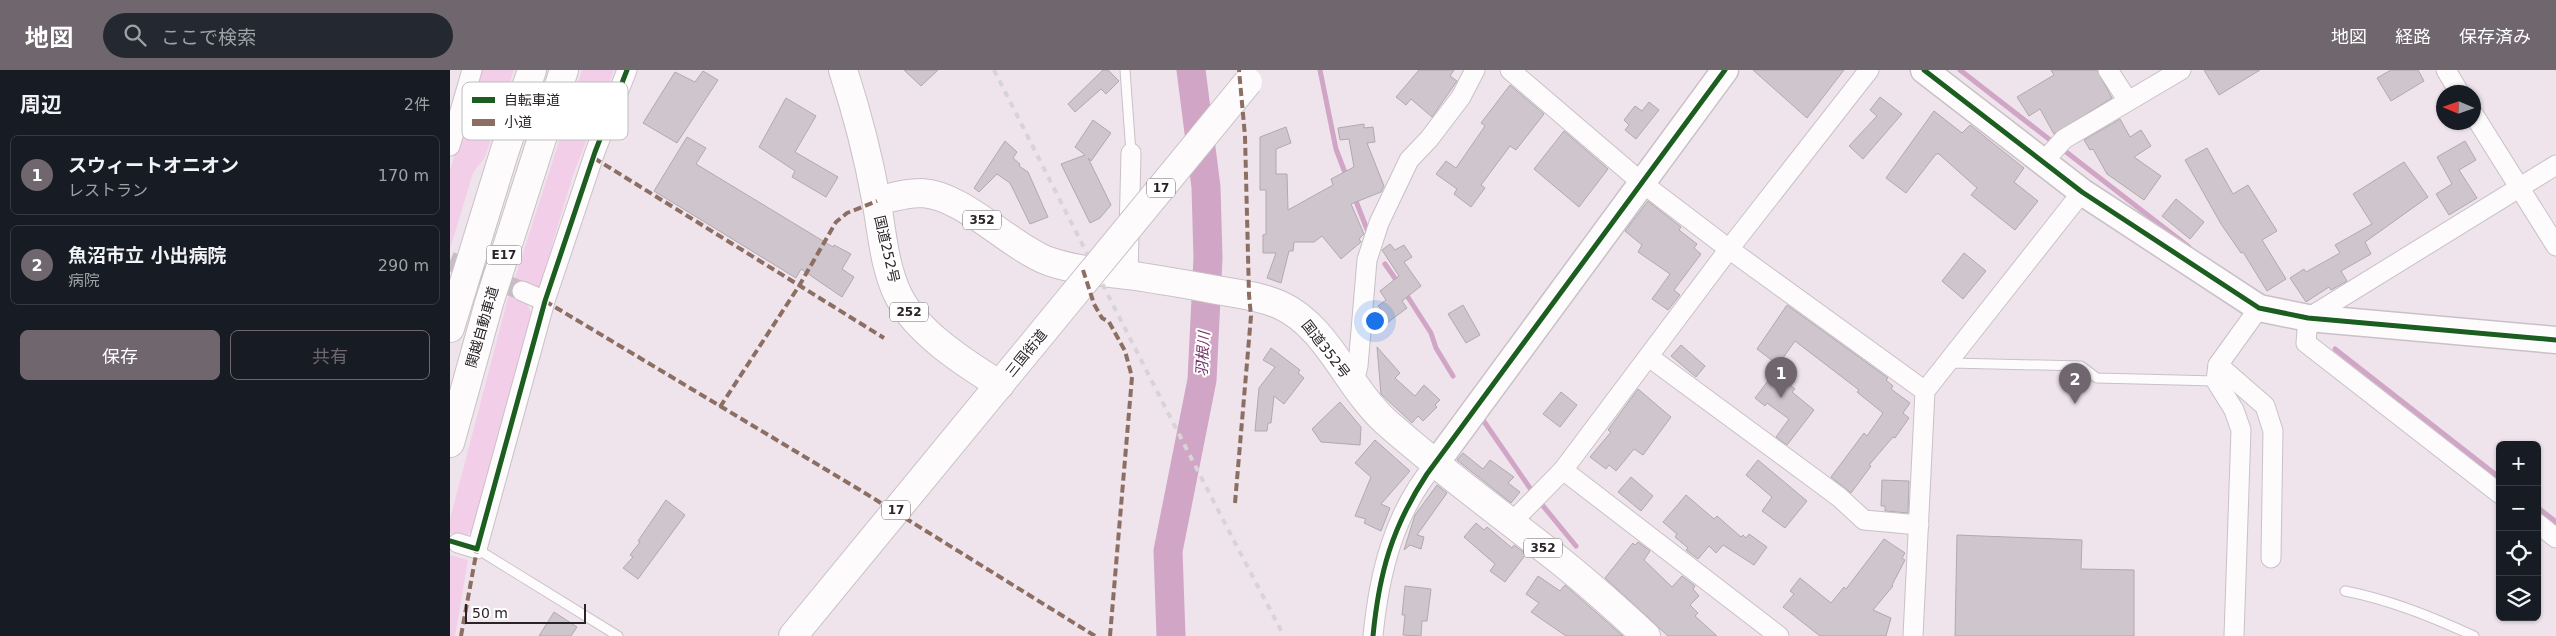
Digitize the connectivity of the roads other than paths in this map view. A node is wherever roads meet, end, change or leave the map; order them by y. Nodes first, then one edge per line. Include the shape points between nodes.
1 (532, 70) edge
2 (564, 70) edge
3 (627, 70) edge
4 (843, 70) edge
5 (1125, 70) edge
6 (1475, 70) edge
7 (1510, 70) edge
8 (1725, 70) edge
9 (1869, 70) edge
10 (1924, 70) edge
11 (2108, 70) edge
12 (2181, 70) edge
13 (2446, 70) edge
14 (1253, 76) edge
15 (528, 82) edge
16 (560, 82) edge
17 (622, 82) edge
18 (2455, 85) edge
19 (2128, 101) junction
20 (462, 105) edge
21 (2481, 127) edge
22 (510, 140) edge
23 (541, 140) edge
24 (601, 140) edge
25 (450, 146) edge
26 (1131, 153) joint
27 (2044, 161) junction
28 (2556, 165) edge
29 (1641, 182) junction
30 (2518, 188) junction
31 (2082, 192) junction
32 (877, 201) junction
33 (2556, 246) edge
34 (1729, 249) junction
35 (1133, 276) junction
36 (522, 291) tunnel mouth
37 (545, 301) junction
38 (2259, 308) junction
39 (2308, 318) junction
40 (450, 328) edge
41 (2556, 340) edge
42 (1649, 357) junction
43 (2217, 373) junction
44 (1350, 380) junction
45 (1000, 384) junction
46 (1925, 391) junction
47 (450, 442) edge
48 (1436, 463) junction
49 (1564, 470) junction
50 (2496, 491) edge
51 (1511, 523) junction
52 (1918, 525) junction
53 (2541, 526) edge
54 (2556, 538) edge
55 (458, 543) dead end
56 (477, 549) junction
57 (2271, 558) dead end
58 (2346, 591) dead end
59 (618, 636) edge
60 (793, 636) edge
61 (1373, 636) edge
62 (1646, 636) edge
63 (1779, 636) edge
64 (1913, 636) edge
65 (2234, 636) edge
66 (2474, 636) edge

1 - 15 highway, E17
2 - 16 highway, 関越自動車道 / E17
3 - 17 street
4 - 32 highway, 国道252号 / 252 via 864,137
5 - 26 lane
6 - 44 street via 1461,97 1409,160 1379,223 1366,260 1358,366
7 - 29 street
8 - 29 street
9 - 34 street
10 - 27 street
11 - 19 street
12 - 19 street
13 - 18 street
14 - 45 highway, 三国街道 / 17, bridge
19 - 27 street via 2064,139
20 - 25 street
21 - 30 street
22 - 40 highway, E17
23 - 47 highway, 関越自動車道 / E17 via 489,303
24 - 37 street
26 - 35 street
27 - 31 street
28 - 30 street
29 - 34 street
29 - 48 street
30 - 33 street
30 - 39 street
31 - 38 street
31 - 46 street
32 - 35 highway, 国道352号 / 352 via 906,194 932,195 962,208 1028,252 1082,270
32 - 45 highway, 国道252号 / 252 via 886,259 898,296 916,320 957,357
34 - 42 street
34 - 46 street
35 - 44 highway, 国道352号 / 352 via 1242,294 1280,305 1313,328
36 - 37 street
37 - 56 street
38 - 39 street
38 - 43 street
39 - 41 street
39 - 50 street via 2306,343
42 - 49 street
42 - 52 street via 1839,497 1864,520
43 - 46 lane via 2097,378 2081,366 1952,364
43 - 57 street via 2265,406 2274,430
43 - 65 street via 2241,430
44 - 48 highway, 国道352号 / 352 via 1384,420
45 - 60 highway, 三国街道 / 17
46 - 52 street
48 - 51 highway, 国道352号 / 352
48 - 61 street via 1409,502 1388,550
49 - 51 street
49 - 63 street
51 - 62 highway, 国道352号 / 352
52 - 64 street
53 - 54 street
55 - 56 street
56 - 59 lane
58 - 66 lane via 2378,598

